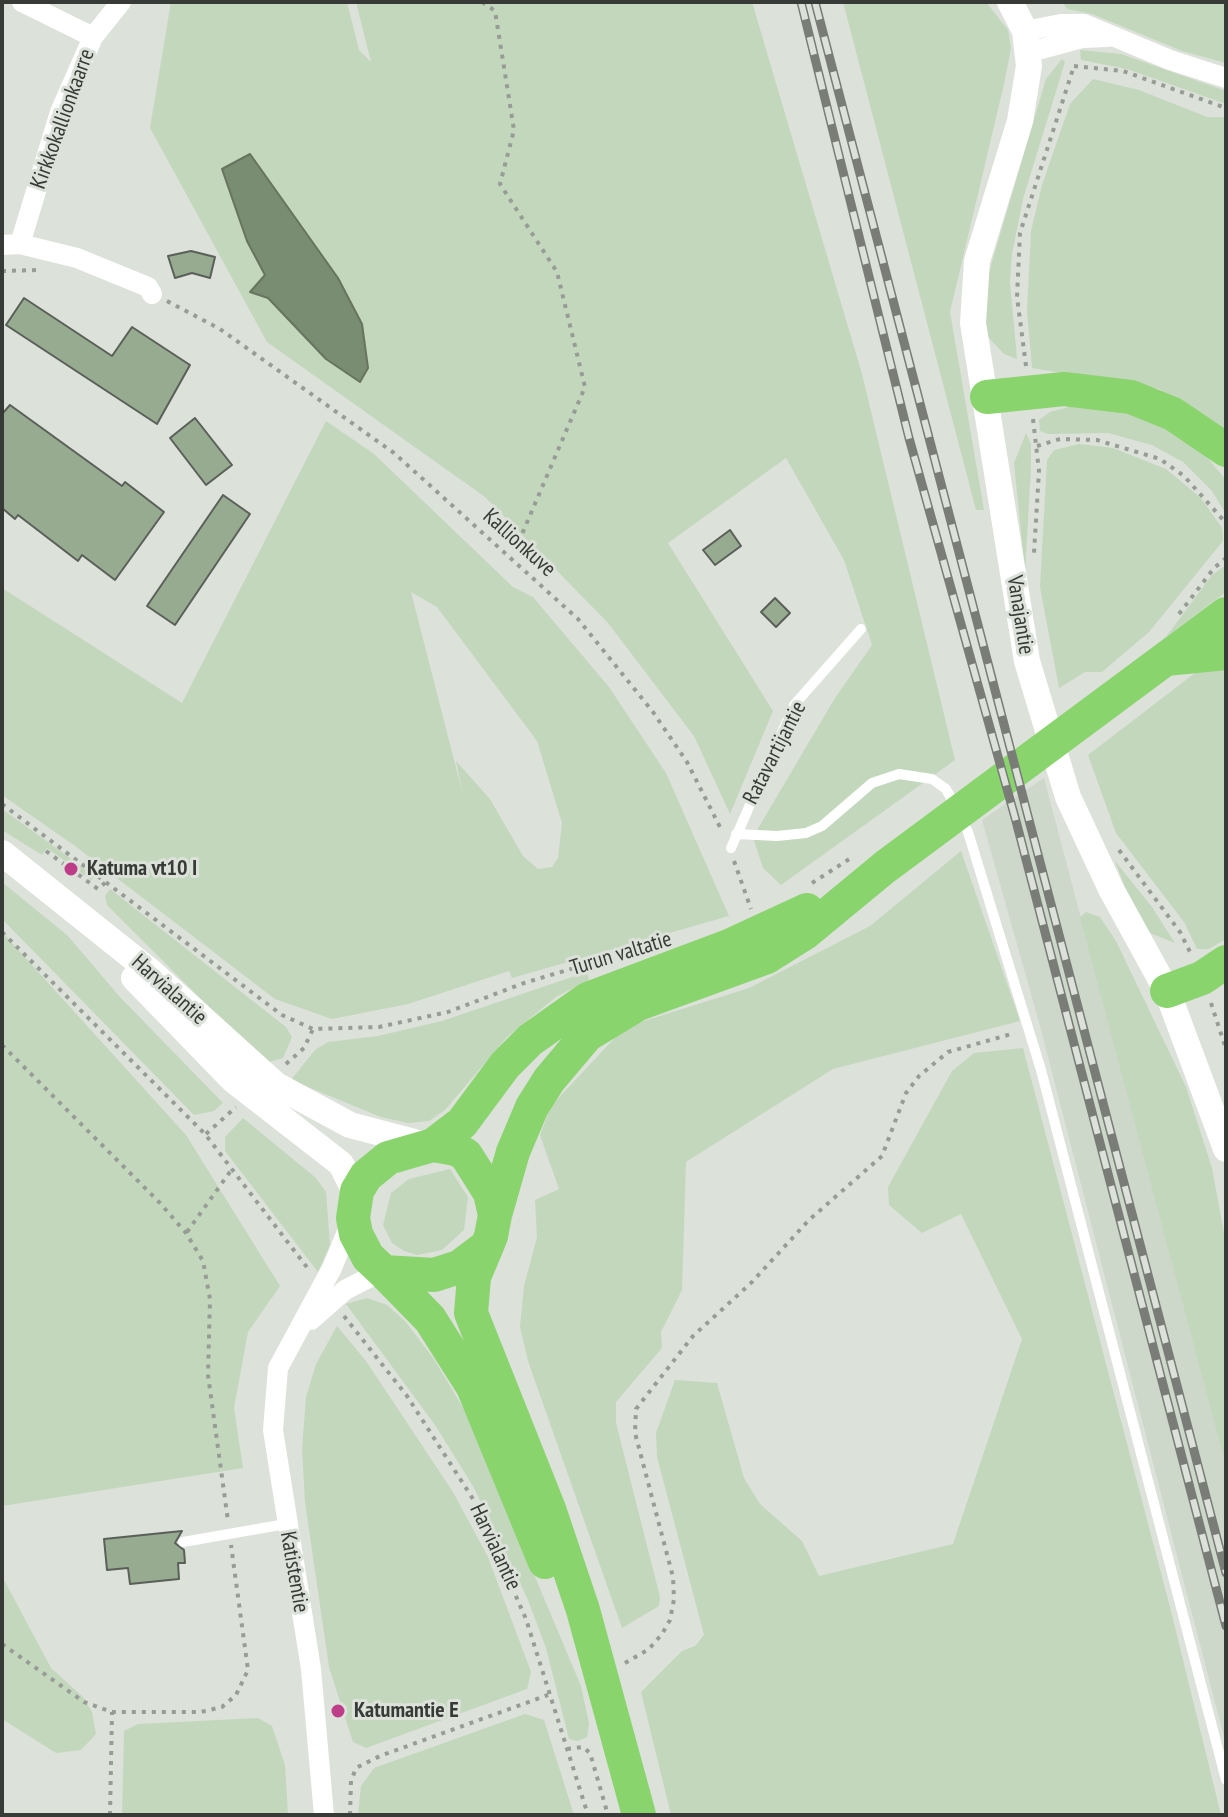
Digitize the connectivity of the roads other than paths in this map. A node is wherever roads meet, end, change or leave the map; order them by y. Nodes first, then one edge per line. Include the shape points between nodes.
1 (22, 2) edge
2 (121, 2) edge
3 (1010, 2) edge
4 (93, 37) junction
5 (1028, 42) junction
6 (1226, 78) edge
7 (11, 245) edge
8 (152, 294) road end
9 (987, 397) junction
10 (1222, 452) edge
11 (1226, 614) edge
12 (861, 629) dead end
13 (1226, 653) edge
14 (1166, 659) junction
15 (736, 834) junction
16 (731, 848) road end
17 (2, 853) edge
18 (885, 867) junction
19 (42, 884) junction
20 (1214, 970) edge
21 (1167, 991) junction
22 (431, 1146) junction
23 (1226, 1149) edge
24 (353, 1212) junction
25 (491, 1230) junction
26 (383, 1272) junction
27 (296, 1334) junction
28 (286, 1524) junction
29 (183, 1542) dead end
30 (629, 1775) junction
31 (1226, 1780) edge
32 (324, 1815) edge
33 (639, 1815) edge

1 - 4 street
2 - 4 street, Kirkkokallionkaarre
3 - 5 street
4 - 7 street, Kirkkokallionkaarre
5 - 6 street via 1115,37
5 - 9 street, Vanajantie via 1020,121 977,261 973,292 973,323
7 - 8 street via 77,258 148,287
9 - 10 highway via 1064,389 1131,397 1173,414
9 - 21 street, Vanajantie via 1027,661 1063,782 1111,889
11 - 14 highway, Turun valtatie
12 - 15 lane, Ratavartijantie via 794,705
13 - 14 highway
14 - 18 highway, Turun valtatie
15 - 16 lane, Ratavartijantie
15 - 31 lane via 806,833 822,826 872,783 891,776 915,774 946,789 968,832 1028,1030
17 - 19 street, Harvialantie
18 - 22 highway, Turun valtatie via 783,922 588,999 530,1040 462,1123
18 - 25 highway, Turun valtatie via 767,957 638,1004 587,1035 532,1107
19 - 22 street, Harvialantie via 151,972 276,1085 350,1125
19 - 24 street, Harvialantie via 233,1080 341,1164 353,1188
20 - 21 highway
21 - 23 street, Vanajantie
22 - 24 highway via 376,1165 357,1191
22 - 25 highway via 466,1155 485,1181
24 - 26 highway via 359,1244
24 - 27 street, Katistentie via 332,1268
25 - 26 highway via 459,1267 434,1275
25 - 30 highway, Harvialantie via 471,1296 475,1326 549,1509
26 - 27 street, Katistentie via 345,1290
26 - 30 highway, Harvialantie via 430,1319 473,1387
27 - 28 street, Katistentie via 278,1368 274,1417
28 - 29 lane
28 - 32 street, Katistentie via 313,1682
30 - 33 highway, Harvialantie

